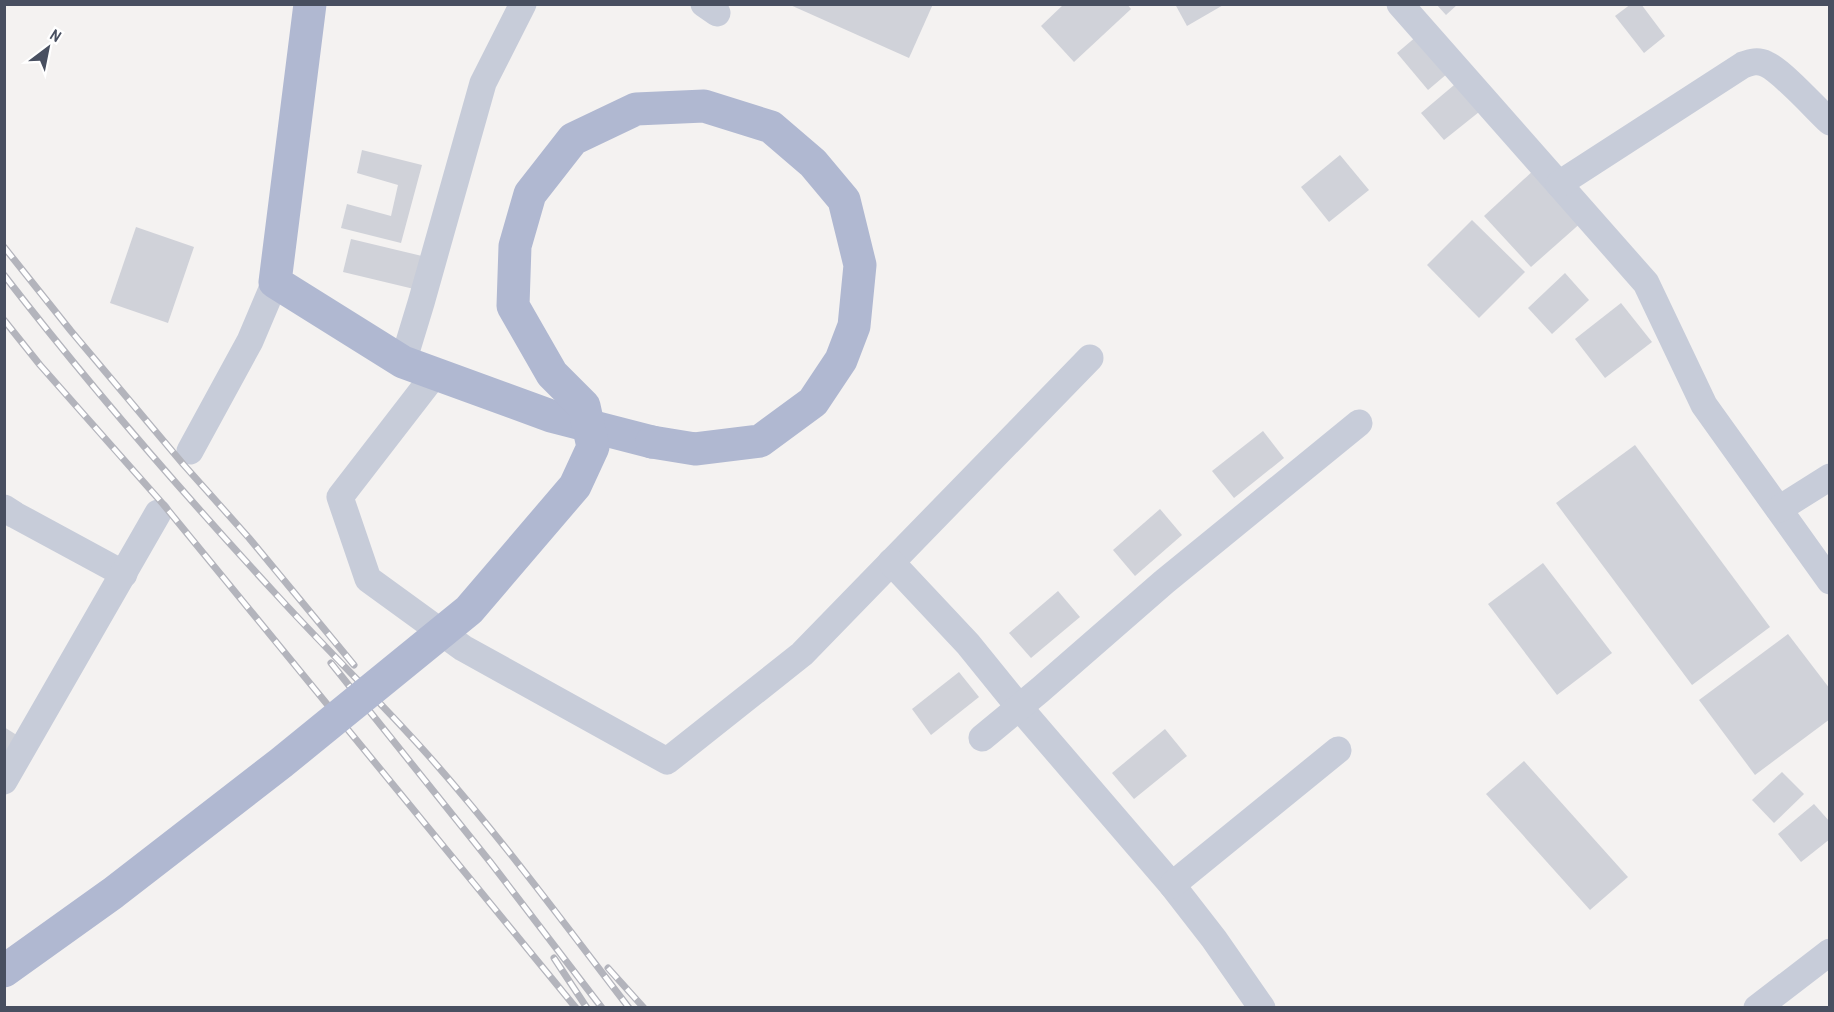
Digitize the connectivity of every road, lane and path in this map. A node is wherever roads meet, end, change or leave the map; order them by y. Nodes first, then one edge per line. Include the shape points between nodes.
1 (310, 4) edge
2 (523, 4) edge
3 (1400, 4) edge
4 (1830, 122) edge
5 (1558, 184) junction
6 (275, 282) junction
7 (1090, 358) dead end
8 (403, 362) junction
9 (435, 374) junction
10 (1359, 423) dead end
11 (190, 451) dead end
12 (1826, 486) edge
13 (4, 508) edge
14 (1779, 509) junction
15 (158, 513) dead end
16 (891, 562) junction
17 (124, 574) junction
18 (1830, 581) edge
19 (1019, 707) junction
20 (982, 738) dead end
21 (1338, 750) dead end
22 (4, 781) edge
23 (1172, 885) junction
24 (1830, 952) edge
25 (4, 971) edge
26 (1262, 1008) edge
27 (1757, 1008) edge

1 - 6 main road
2 - 8 street via 483,83
3 - 5 street
4 - 5 street via 1778,72 1766,63 1753,61
5 - 14 street via 1646,284 1704,405
6 - 8 main road
6 - 11 street via 250,342
7 - 16 street
8 - 9 main road
9 - 16 street via 340,497 368,579 463,648 668,761 802,654
9 - 25 main road, bridge via 551,416 651,442 695,449 760,441 813,402 841,360 854,326 860,265 844,200 813,164 771,127 704,106 636,109 573,139 530,194 515,246 513,306 552,374 584,406 593,447 575,486 469,610 281,763 113,893
10 - 19 street
12 - 14 street
13 - 17 street
14 - 18 street
15 - 17 street
16 - 19 street via 968,644
17 - 22 street
19 - 20 street
19 - 23 street
21 - 23 street
23 - 26 street
24 - 27 street

